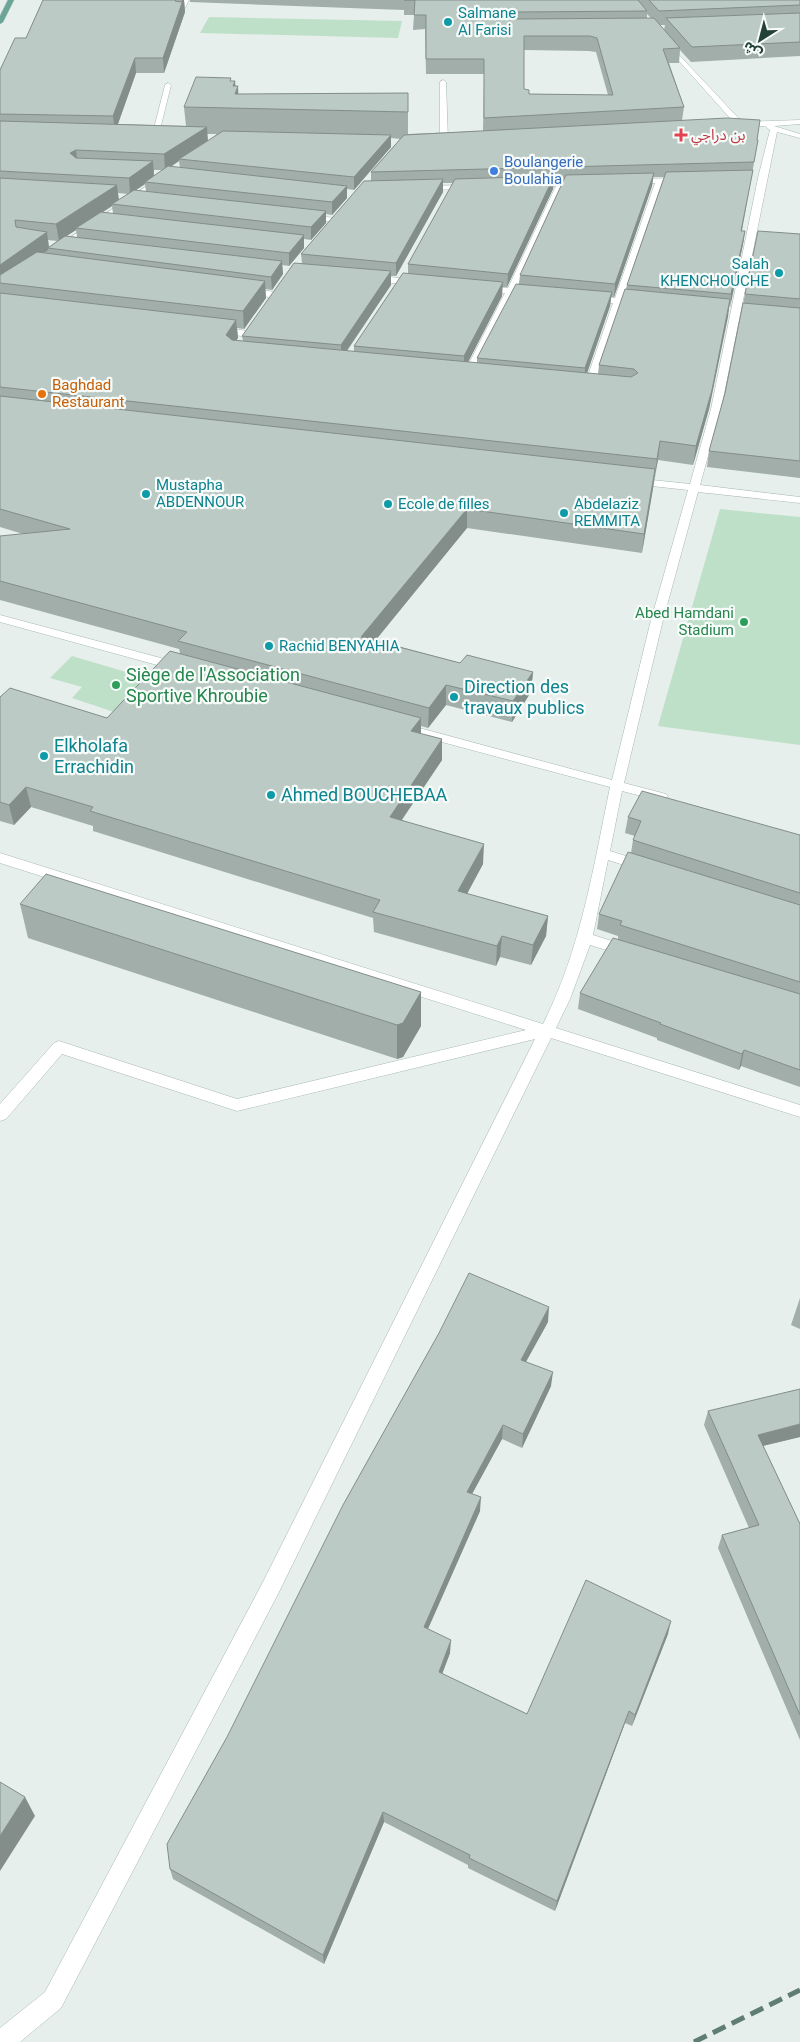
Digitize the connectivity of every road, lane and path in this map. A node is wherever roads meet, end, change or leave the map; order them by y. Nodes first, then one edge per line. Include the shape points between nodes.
1 (11, 0) edge
2 (186, 0) edge
3 (180, 12) edge
4 (0, 22) edge
5 (654, 29) edge
6 (443, 82) dead end
7 (168, 85) dead end
8 (800, 122) edge
9 (770, 126) junction
10 (800, 136) edge
11 (144, 138) edge
12 (154, 138) junction
13 (163, 139) edge
14 (454, 140) edge
15 (152, 173) edge
16 (660, 180) junction
17 (688, 180) edge
18 (620, 182) edge
19 (590, 183) edge
20 (561, 184) junction
21 (521, 185) edge
22 (481, 186) edge
23 (451, 187) junction
24 (411, 189) edge
25 (446, 196) edge
26 (115, 197) edge
27 (133, 198) junction
28 (153, 200) edge
29 (297, 216) edge
30 (100, 220) junction
31 (336, 220) edge
32 (120, 222) edge
33 (62, 245) junction
34 (83, 246) edge
35 (52, 248) edge
36 (361, 277) edge
37 (428, 284) edge
38 (474, 288) edge
39 (236, 290) edge
40 (511, 291) junction
41 (541, 294) edge
42 (276, 295) edge
43 (580, 297) edge
44 (620, 301) junction
45 (649, 304) edge
46 (208, 329) edge
47 (239, 346) edge
48 (468, 375) edge
49 (589, 387) edge
50 (624, 480) edge
51 (693, 488) junction
52 (800, 500) edge
53 (0, 618) edge
54 (193, 670) edge
55 (386, 722) edge
56 (617, 785) junction
57 (672, 800) edge
58 (604, 854) junction
59 (0, 858) edge
60 (660, 871) edge
61 (585, 938) junction
62 (641, 955) edge
63 (548, 1031) junction
64 (800, 1111) edge
65 (0, 1115) edge
66 (1, 2042) edge

1 - 4 main road
2 - 3 street
5 - 9 street via 735,124
6 - 14 street via 440,141
7 - 12 street
8 - 9 street
9 - 10 street
9 - 51 street via 757,178 736,312 716,409
11 - 12 street
12 - 13 street
15 - 27 street via 170,175
16 - 17 street
16 - 18 street
16 - 44 street
19 - 20 street
20 - 21 street
20 - 40 street
22 - 23 street
23 - 24 street
23 - 25 street
26 - 27 street
27 - 28 street
27 - 30 street
29 - 31 street
30 - 32 street
30 - 33 street
33 - 34 street
33 - 35 street
36 - 37 street
38 - 40 street
39 - 42 street
40 - 41 street
40 - 48 street
43 - 44 street
44 - 45 street
44 - 49 street
46 - 47 street via 251,330
50 - 51 street
51 - 52 street
51 - 56 street
53 - 54 street
55 - 56 street
56 - 57 street
56 - 58 street
58 - 60 street
58 - 61 street
59 - 63 street
61 - 62 street
61 - 63 street
63 - 64 street
63 - 65 street via 237,1105 59,1046
63 - 66 street via 270,1589 53,2000

